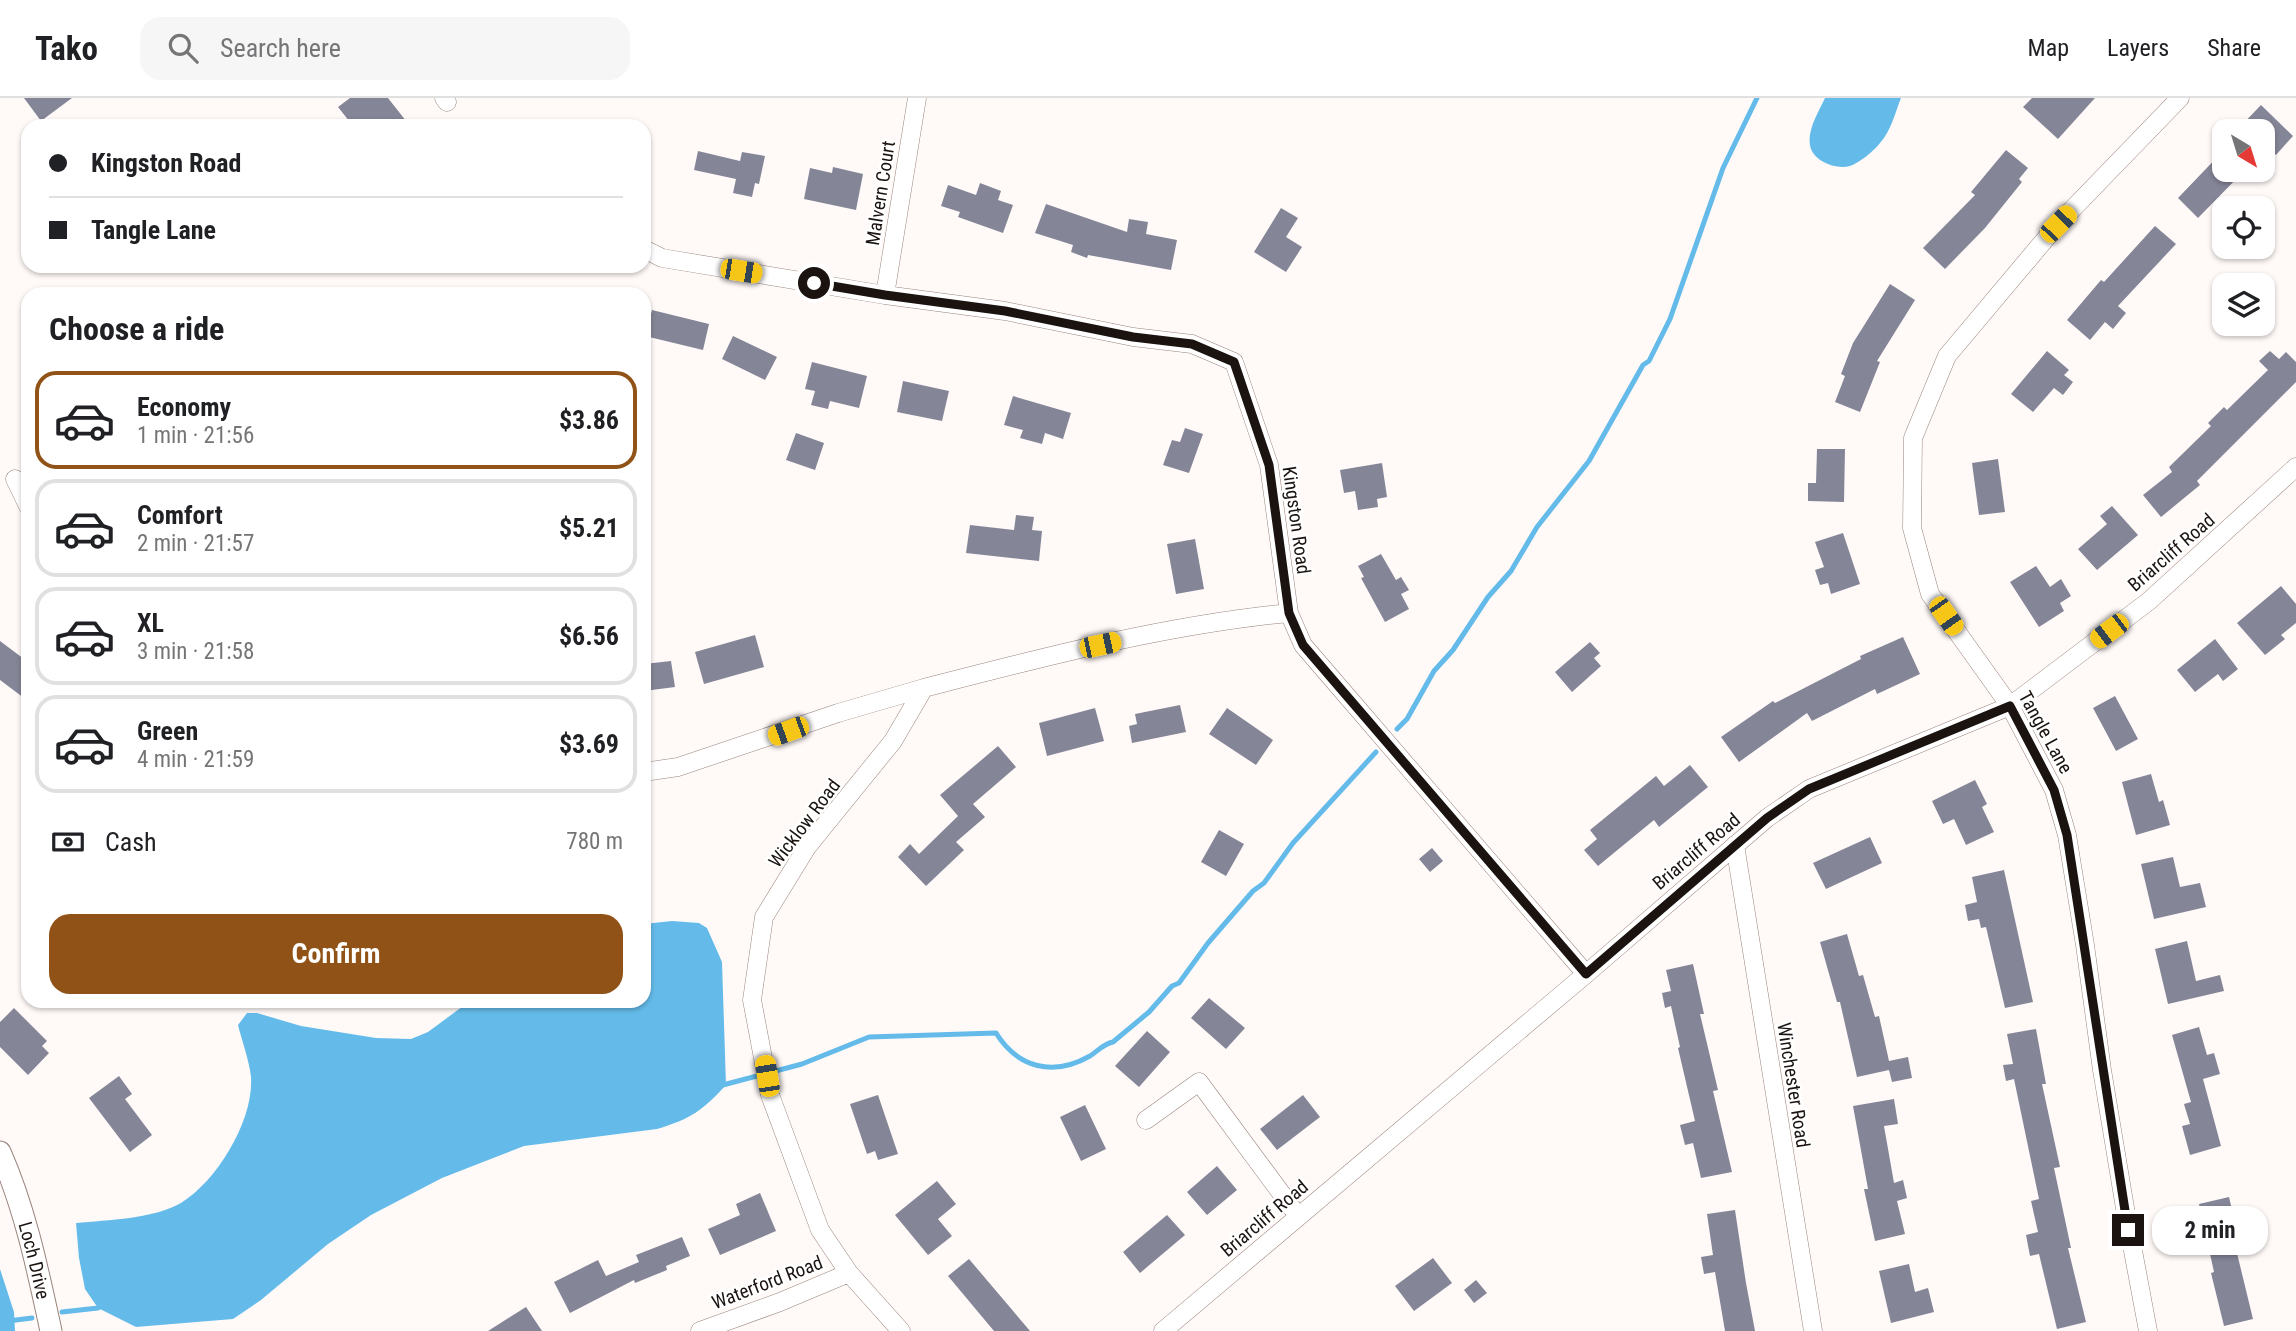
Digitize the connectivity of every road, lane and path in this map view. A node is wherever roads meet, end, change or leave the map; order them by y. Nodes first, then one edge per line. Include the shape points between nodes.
1 (917, 98) edge
2 (2180, 98) edge
3 (651, 252) edge
4 (885, 295) junction
5 (2296, 467) edge
6 (15, 479) dead end
7 (21, 491) edge
8 (1289, 613) junction
9 (924, 688) junction
10 (2010, 706) junction
11 (651, 771) edge
12 (1735, 845) junction
13 (1586, 974) junction
14 (1146, 1120) dead end
15 (0, 1152) edge
16 (1298, 1216) junction
17 (849, 1272) junction
18 (51, 1331) edge
19 (700, 1331) edge
20 (901, 1331) edge
21 (1163, 1331) edge
22 (1813, 1331) edge
23 (2148, 1331) edge

1 - 4 street, Malvern Court
2 - 10 street, Tangle Lane via 2058,224 1947,356 1913,438 1912,528 1930,594
3 - 4 street, Kingston Road via 662,258
4 - 8 street, Kingston Road via 1192,344 1234,362 1269,465
5 - 10 street, Briarcliff Road via 2149,601
6 - 7 street
8 - 9 street via 1137,637
8 - 13 street, Kingston Road via 1303,645
9 - 11 street via 678,767
9 - 17 street, Wicklow Road via 893,741 807,848 764,917 752,1000 770,1095 820,1230
10 - 12 street, Briarcliff Road via 1809,789
10 - 23 street, Tangle Lane via 2054,790 2067,835 2124,1208
12 - 13 street, Briarcliff Road
12 - 22 street, Winchester Road
13 - 16 street, Briarcliff Road
14 - 16 street via 1199,1082
15 - 18 street, Loch Drive via 30,1242
16 - 21 street, Briarcliff Road
17 - 19 street, Waterford Road
17 - 20 street, Wicklow Road

